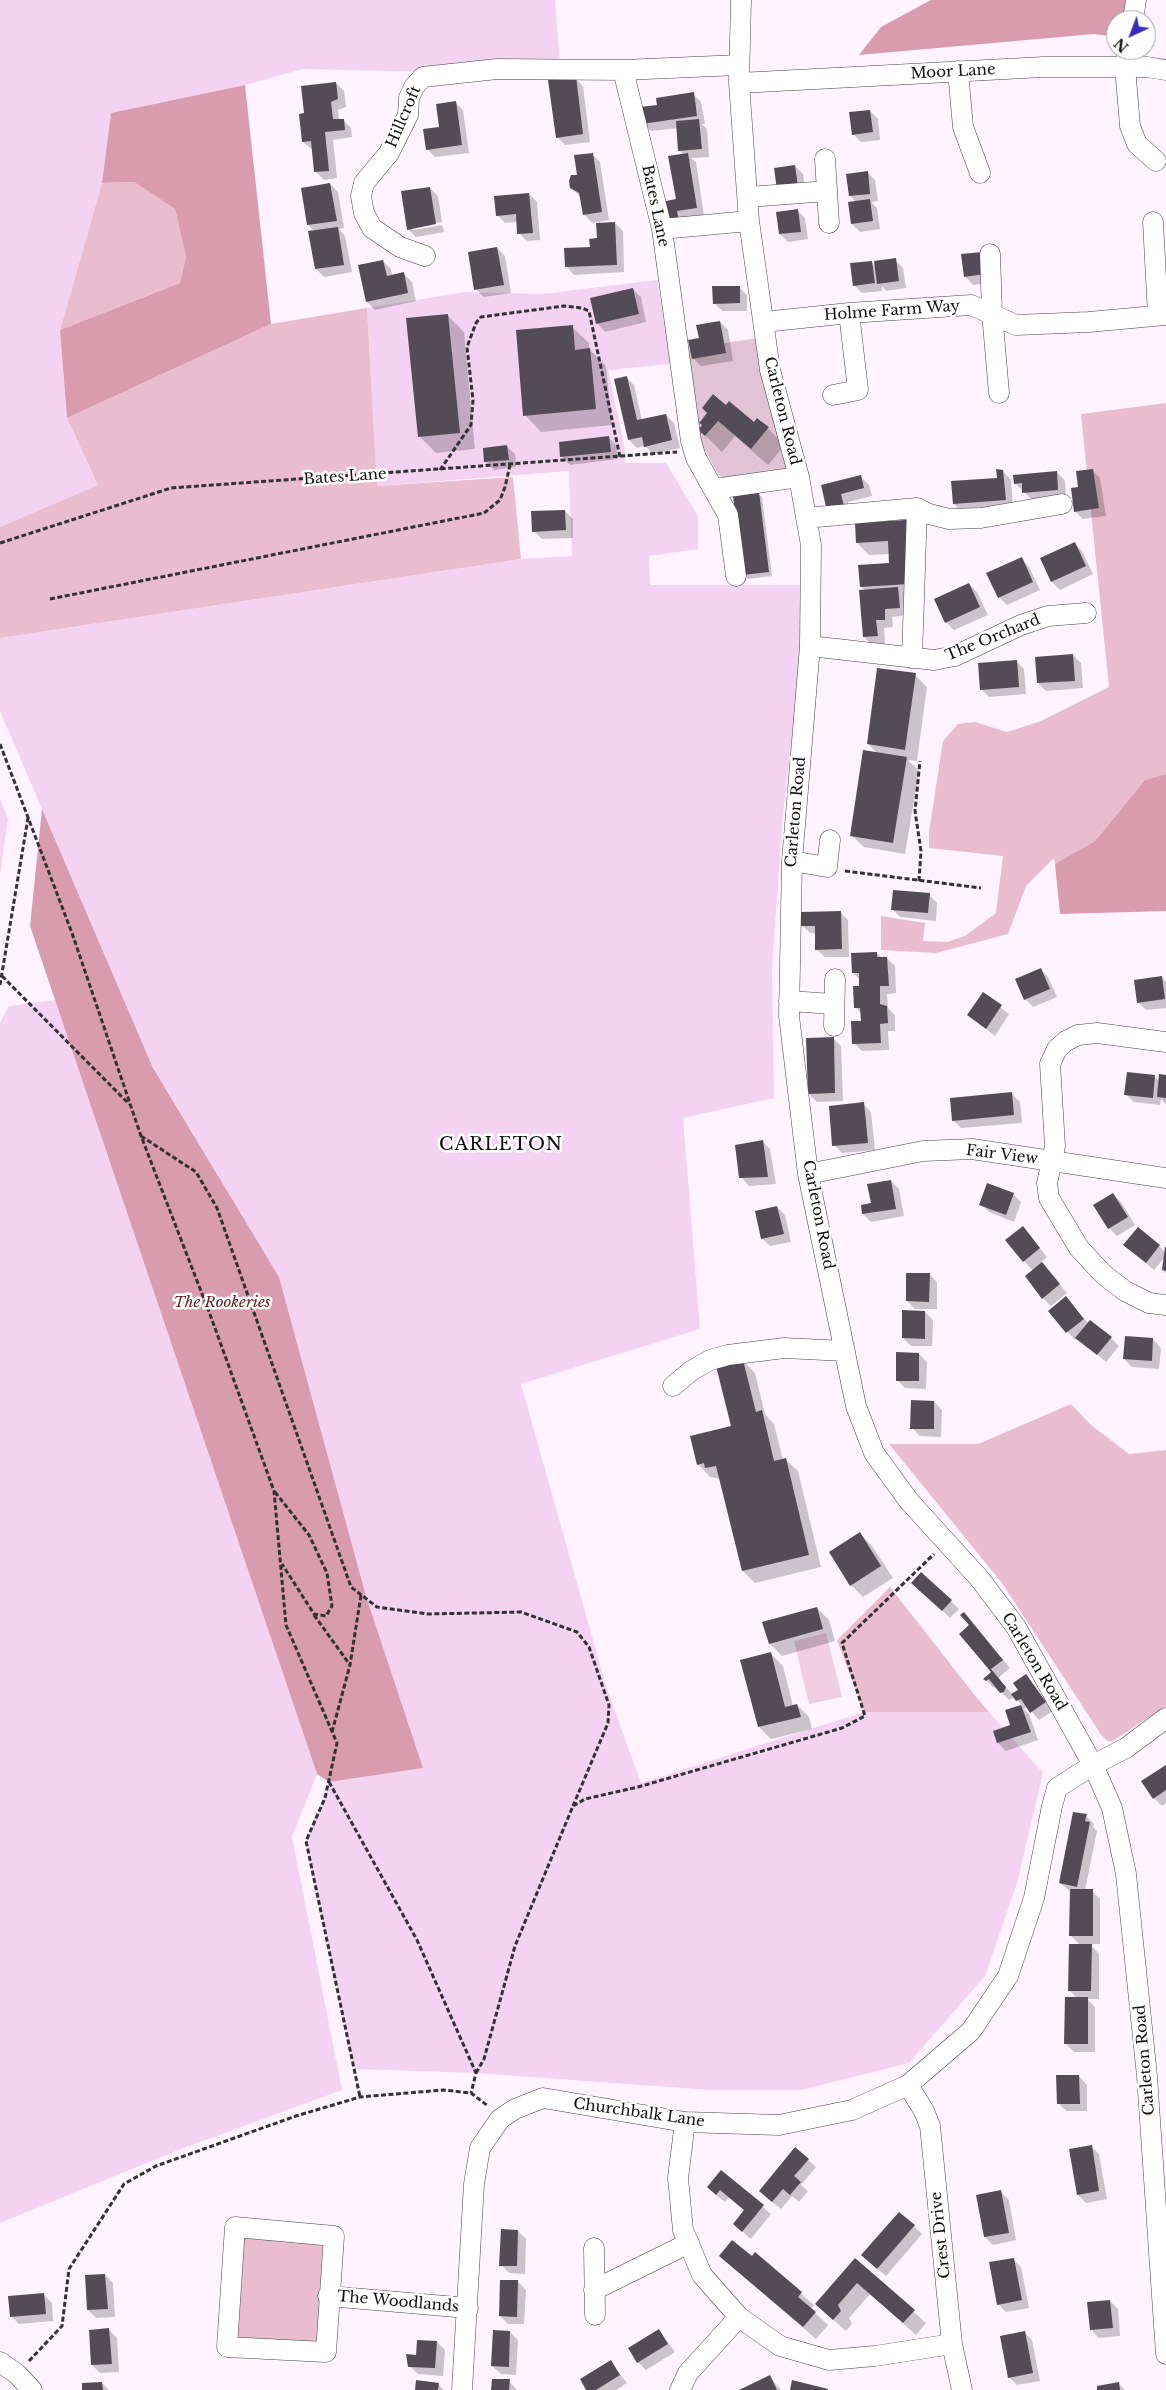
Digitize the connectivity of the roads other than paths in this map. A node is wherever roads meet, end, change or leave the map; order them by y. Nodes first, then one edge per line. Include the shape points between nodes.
1 (741, 0) edge
2 (1117, 60) edge
3 (1127, 60) edge
4 (1130, 60) edge
5 (623, 70) junction
6 (1166, 70) edge
7 (958, 71) junction
8 (739, 74) junction
9 (825, 160) dead end
10 (1156, 161) dead end
11 (980, 173) dead end
12 (827, 190) junction
13 (749, 197) junction
14 (749, 221) junction
15 (1153, 222) dead end
16 (829, 223) dead end
17 (662, 229) junction
18 (990, 254) dead end
19 (425, 256) dead end
20 (849, 313) junction
21 (992, 314) junction
22 (1162, 315) edge
23 (764, 322) junction
24 (999, 393) dead end
25 (833, 395) dead end
26 (799, 477) junction
27 (714, 489) junction
28 (1062, 504) dead end
29 (917, 508) junction
30 (806, 518) junction
31 (736, 576) dead end
32 (1086, 613) dead end
33 (810, 646) junction
34 (912, 658) junction
35 (830, 840) dead end
36 (792, 861) junction
37 (834, 978) dead end
38 (789, 1001) junction
39 (834, 1004) junction
40 (834, 1026) dead end
41 (1166, 1042) edge
42 (1051, 1162) junction
43 (808, 1174) junction
44 (1166, 1178) edge
45 (1166, 1305) edge
46 (845, 1351) junction
47 (673, 1386) dead end
48 (1166, 1718) edge
49 (1093, 1765) junction
50 (908, 2085) junction
51 (685, 2122) junction
52 (689, 2243) junction
53 (594, 2248) dead end
54 (594, 2290) junction
55 (328, 2296) junction
56 (468, 2308) junction
57 (595, 2315) dead end
58 (739, 2317) junction
59 (952, 2344) junction
60 (1166, 2354) edge
61 (0, 2362) edge
62 (32, 2390) edge
63 (462, 2390) edge
64 (680, 2390) edge
65 (962, 2390) edge

1 - 8 street, Carleton Road
2 - 7 street, Moor Lane
3 - 10 street via 1130,126 1137,144
4 - 6 street, Moor Lane
5 - 8 street
5 - 17 street, Bates Lane
5 - 19 street, Hillcroft via 497,69 423,77 409,98 408,115 393,146 364,183 361,196 364,213 372,228 400,247
7 - 8 street, Moor Lane
7 - 11 street via 963,127
8 - 13 street, Carleton Road
9 - 12 street
12 - 13 street
12 - 16 street
13 - 14 street, Carleton Road
14 - 17 street
14 - 23 street, Carleton Road
15 - 22 street
17 - 27 street, Bates Lane via 691,441 696,458
18 - 21 street
20 - 21 street, Holme Farm Way via 971,305
20 - 23 street, Holme Farm Way
20 - 25 street via 858,390
21 - 22 street, Holme Farm Way via 1016,325
21 - 24 street
23 - 26 street, Carleton Road via 770,370
26 - 27 street
26 - 30 street, Carleton Road
27 - 31 street, Bates Lane via 728,515
28 - 29 street via 981,518 949,519
29 - 30 street
29 - 34 street
30 - 33 street, Carleton Road via 811,545
32 - 34 street, The Orchard via 1048,616 955,656 934,660
33 - 34 street, The Orchard
33 - 36 street, Carleton Road
35 - 36 street via 827,867
36 - 38 street, Carleton Road
37 - 39 street
38 - 39 street
38 - 43 street, Carleton Road
39 - 40 street
41 - 42 street via 1097,1033 1078,1035 1057,1050 1050,1064 1055,1146
42 - 43 street, Fair View via 972,1149 923,1151
42 - 44 street, Fair View
42 - 45 street via 1047,1184 1049,1198 1079,1248 1103,1274 1125,1291 1149,1304
43 - 46 street, Carleton Road
46 - 47 street via 784,1348 728,1355 710,1360
46 - 49 street, Carleton Road via 856,1406 874,1453 909,1501 979,1578 1016,1627
48 - 49 street, Churchbalk Lane via 1126,1748
49 - 50 street, Churchbalk Lane via 1057,1788 1034,1898 1008,1976 971,2031
49 - 60 street, Carleton Road via 1112,1808 1126,1874 1147,2076
50 - 51 street, Churchbalk Lane via 852,2110 780,2125
50 - 59 street, Crest Drive via 930,2126
51 - 52 street via 678,2178 683,2230
51 - 56 street, Churchbalk Lane via 543,2098 500,2119 480,2148 474,2184
52 - 54 street
52 - 58 street via 702,2275
53 - 54 street
54 - 57 street
55 - 55 street, The Woodlands via 326,2352 227,2347 235,2227 334,2236
55 - 56 street, The Woodlands
56 - 63 street, Churchbalk Lane
58 - 59 street via 780,2346 829,2360
58 - 64 street via 688,2373
59 - 65 street, Crest Drive
61 - 62 street

